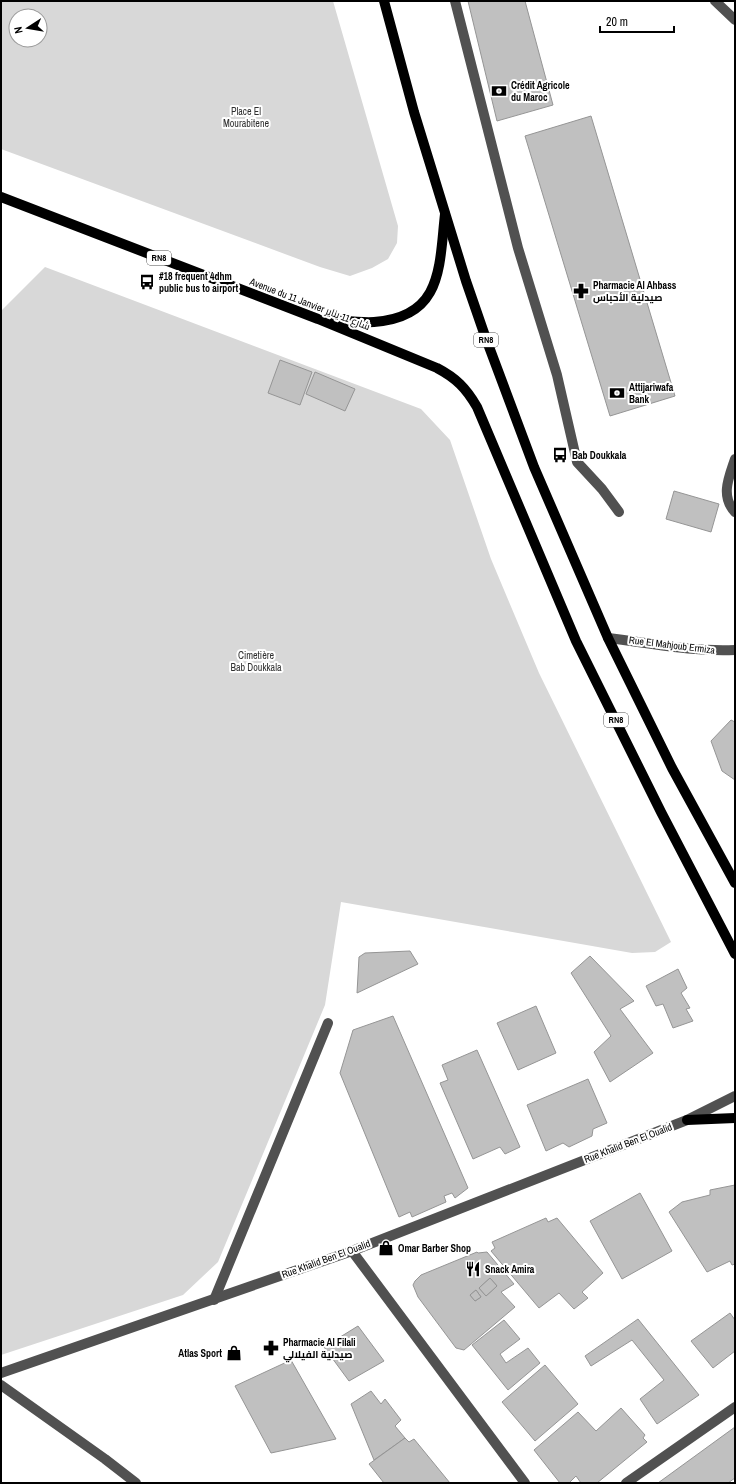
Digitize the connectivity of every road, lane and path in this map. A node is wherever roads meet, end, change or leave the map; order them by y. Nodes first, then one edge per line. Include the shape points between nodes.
1 (384, 1) edge
2 (455, 1) edge
3 (715, 1) edge
4 (735, 20) edge
5 (1, 197) edge
6 (445, 210) junction
7 (318, 319) junction
8 (735, 459) edge
9 (619, 512) dead end
10 (735, 512) edge
11 (608, 638) junction
12 (735, 650) edge
13 (735, 882) edge
14 (735, 954) edge
15 (328, 1023) dead end
16 (735, 1096) edge
17 (735, 1118) edge
18 (687, 1120) junction
19 (352, 1251) junction
20 (214, 1300) junction
21 (1, 1373) edge
22 (1, 1385) edge
23 (735, 1407) edge
24 (136, 1483) edge
25 (525, 1483) edge
26 (626, 1483) edge

1 - 6 main road, RN8 via 414,112
2 - 9 street via 518,248 557,375 577,462
3 - 4 street
5 - 7 main road, Avenue du 11 Janvier شارع 11 يناير / RN8
6 - 7 main road via 436,276 428,296 419,307 402,317 374,322
6 - 11 main road, RN8 via 484,336 519,429
7 - 14 main road, Avenue du 11 Janvier شارع 11 يناير / RN8 via 437,368 451,376 469,394 477,407 576,641
8 - 10 street via 726,488 727,498
11 - 12 street, Rue El Mahjoub Ermiza via 693,649
11 - 13 main road, RN8 via 672,768
15 - 20 street
16 - 18 street, Rue Khalid Ben El Oualid
17 - 18 main road
18 - 19 street, Rue Khalid Ben El Oualid
19 - 20 street, Rue Khalid Ben El Oualid
19 - 25 street
20 - 21 street, Rue Khalid Ben El Oualid
22 - 24 street
23 - 26 street

